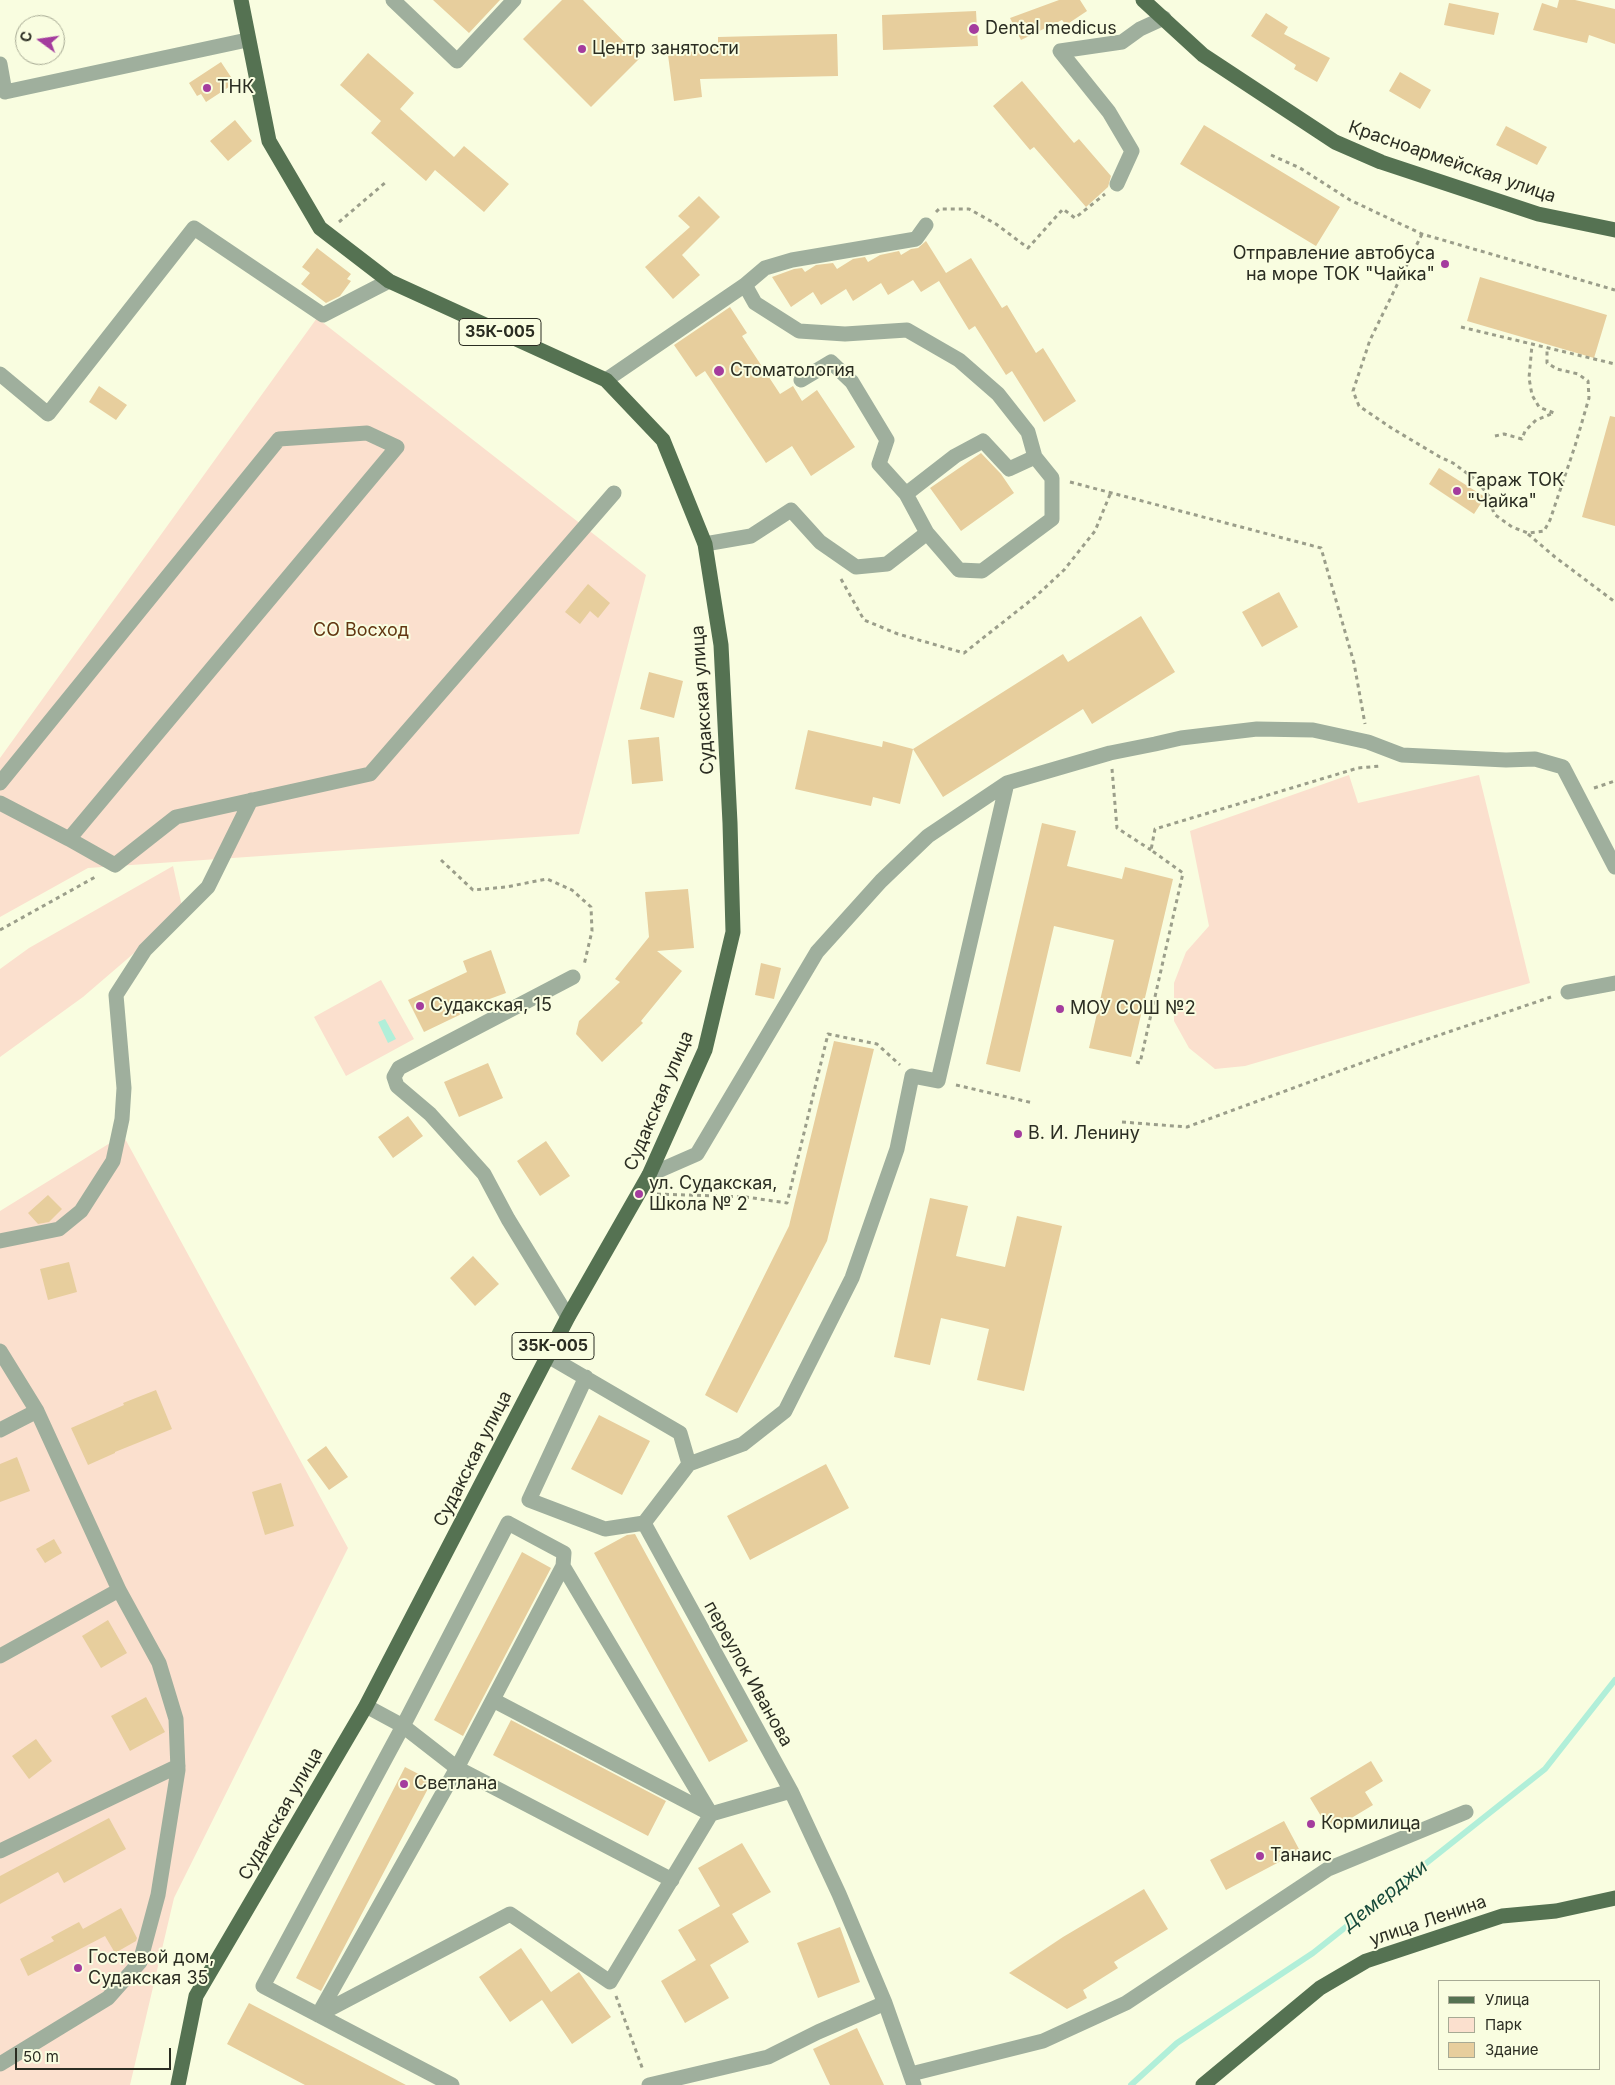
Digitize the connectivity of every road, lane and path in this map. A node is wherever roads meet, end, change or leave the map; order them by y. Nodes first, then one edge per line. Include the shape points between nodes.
1 (241, 0) edge
2 (393, 0) edge
3 (514, 0) edge
4 (1143, 0) edge
5 (1164, 18) junction
6 (247, 40) junction
7 (0, 64) edge
8 (2, 97) edge
9 (1271, 155) dead end
10 (386, 182) dead end
11 (1118, 184) joint
12 (926, 224) joint
13 (1615, 230) edge
14 (1422, 234) junction
15 (337, 241) junction
16 (389, 281) junction
17 (745, 285) junction
18 (1615, 290) edge
19 (1461, 327) dead end
20 (1532, 345) junction
21 (1547, 349) junction
22 (1615, 364) edge
23 (0, 374) edge
24 (606, 380) junction
25 (801, 380) dead end
26 (1495, 436) dead end
27 (1035, 457) junction
28 (1052, 478) junction
29 (1111, 492) junction
30 (614, 493) dead end
31 (906, 494) junction
32 (927, 533) junction
33 (1528, 533) junction
34 (705, 544) junction
35 (840, 576) dead end
36 (1615, 602) edge
37 (1368, 742) junction
38 (1110, 754) junction
39 (1402, 755) junction
40 (0, 783) edge
41 (1007, 783) junction
42 (251, 800) junction
43 (0, 803) edge
44 (70, 838) junction
45 (1151, 850) junction
46 (440, 860) dead end
47 (116, 865) junction
48 (1615, 867) edge
49 (0, 930) edge
50 (573, 977) joint
51 (1615, 984) edge
52 (1568, 992) joint
53 (1136, 1062) dead end
54 (912, 1076) junction
55 (938, 1081) junction
56 (1033, 1103) dead end
57 (1122, 1122) dead end
58 (649, 1175) junction
59 (638, 1194) junction
60 (0, 1241) edge
61 (568, 1317) junction
62 (0, 1351) edge
63 (548, 1356) junction
64 (586, 1377) junction
65 (37, 1410) junction
66 (0, 1430) edge
67 (690, 1464) junction
68 (644, 1523) junction
69 (563, 1566) junction
70 (120, 1590) junction
71 (0, 1656) edge
72 (493, 1700) junction
73 (366, 1706) junction
74 (403, 1726) junction
75 (178, 1766) junction
76 (457, 1768) junction
77 (791, 1791) junction
78 (1466, 1812) dead end
79 (711, 1814) junction
80 (0, 1851) edge
81 (672, 1880) junction
82 (1615, 1898) edge
83 (610, 1982) junction
84 (885, 2003) junction
85 (318, 2015) junction
86 (0, 2064) edge
87 (647, 2080) edge
88 (913, 2080) edge
89 (178, 2085) edge
90 (452, 2085) edge
91 (1203, 2085) edge

1 - 6 main road, Судакская улица / 35К-005
2 - 3 street via 457,60
4 - 5 main road, Красноармейская улица
5 - 11 street via 1122,42 1060,51 1109,112 1132,151
5 - 13 main road, Красноармейская улица via 1203,56 1334,142 1382,162 1538,214
6 - 8 street
6 - 15 main road, Судакская улица / 35К-005 via 268,141 320,228
7 - 8 street
9 - 14 path via 1300,168 1350,200
10 - 15 path via 336,225
11 - 12 path via 1075,218 1063,209 1028,248 969,209 939,209
12 - 17 street via 916,239 792,260 765,268
14 - 18 path
14 - 33 path via 1370,340 1353,391 1359,406 1476,480 1489,496 1494,514 1512,527
15 - 16 main road, Судакская улица / 35К-005
16 - 23 street via 323,315 194,228 48,414
16 - 24 main road, Судакская улица / 35К-005
17 - 24 street
17 - 27 street via 755,304 798,331 845,334 907,330 952,356 998,394 1028,432
19 - 20 path
20 - 21 path
20 - 26 path via 1529,378 1532,395 1539,407 1554,413 1536,420 1522,439 1504,434
21 - 22 path
21 - 33 path via 1547,363 1588,381 1589,398 1550,520 1544,531
24 - 34 main road, Судакская улица / 35К-005 via 663,440
25 - 31 street via 831,362 852,382 887,440 878,464
27 - 28 street
27 - 31 street via 1009,469 983,440 955,456
28 - 29 path
28 - 32 street via 1052,519 982,572 959,570
29 - 35 path via 1095,531 1064,570 964,653 898,634 864,620
29 - 37 path via 1321,548 1354,662
30 - 42 street via 370,774
31 - 32 street
32 - 34 street via 887,564 856,567 820,542 791,510 751,536
33 - 36 path
34 - 58 main road, Судакская улица / 35К-005 via 721,645 733,932 705,1050
37 - 38 street via 1313,730 1257,729 1181,738
37 - 39 street
38 - 41 street
38 - 45 path via 1117,828
39 - 45 path via 1389,766 1358,768 1155,829
39 - 48 street via 1535,759 1563,767
40 - 44 street via 279,439 367,433 397,447
41 - 55 street
41 - 58 street via 928,836 881,881 817,952 697,1154
42 - 47 street via 176,817
42 - 60 street via 208,887 145,950 116,995 124,1088 122,1119 113,1161 81,1211 59,1229
43 - 44 street
44 - 47 street
45 - 53 path via 1183,873 1140,1063
46 - 50 path via 473,890 547,879 572,890 592,907 592,931 584,968
47 - 49 path
50 - 61 street via 399,1068 394,1077 397,1086 430,1114 484,1174
51 - 52 street
52 - 57 path via 1416,1043 1187,1127
54 - 55 street
54 - 59 path via 877,1044 828,1034 787,1203 746,1197
54 - 67 street via 897,1149 852,1278 785,1411 743,1444
55 - 56 path
58 - 59 main road, Судакская улица / 35К-005
59 - 61 main road, Судакская улица / 35К-005
61 - 63 main road, Судакская улица / 35К-005
62 - 65 street
63 - 64 street
63 - 73 main road, Судакская улица / 35К-005
64 - 67 street via 680,1433
64 - 68 street via 529,1500 605,1529
65 - 66 street
65 - 70 street
67 - 68 street
68 - 77 street, переулок Иванова
69 - 72 street
69 - 74 street via 564,1553 508,1523
69 - 79 street
70 - 71 street
70 - 75 street via 159,1663 176,1718
72 - 76 street
72 - 79 street
73 - 74 street
73 - 89 main road, Судакская улица / 35К-005 via 196,1996
74 - 76 street
74 - 85 street via 262,1986
75 - 80 street
75 - 86 street via 158,1895 140,1962 108,1998
76 - 81 street
76 - 85 street
77 - 79 street
77 - 84 street, переулок Иванова
78 - 88 street via 1328,1869 1126,2003 1043,2041
79 - 81 street
81 - 83 street
82 - 91 main road, улица Ленина via 1556,1911 1502,1916 1366,1961 1320,1988
83 - 85 street via 510,1914
83 - 87 path
84 - 87 street via 768,2057
84 - 88 street, переулок Иванова
85 - 90 street

